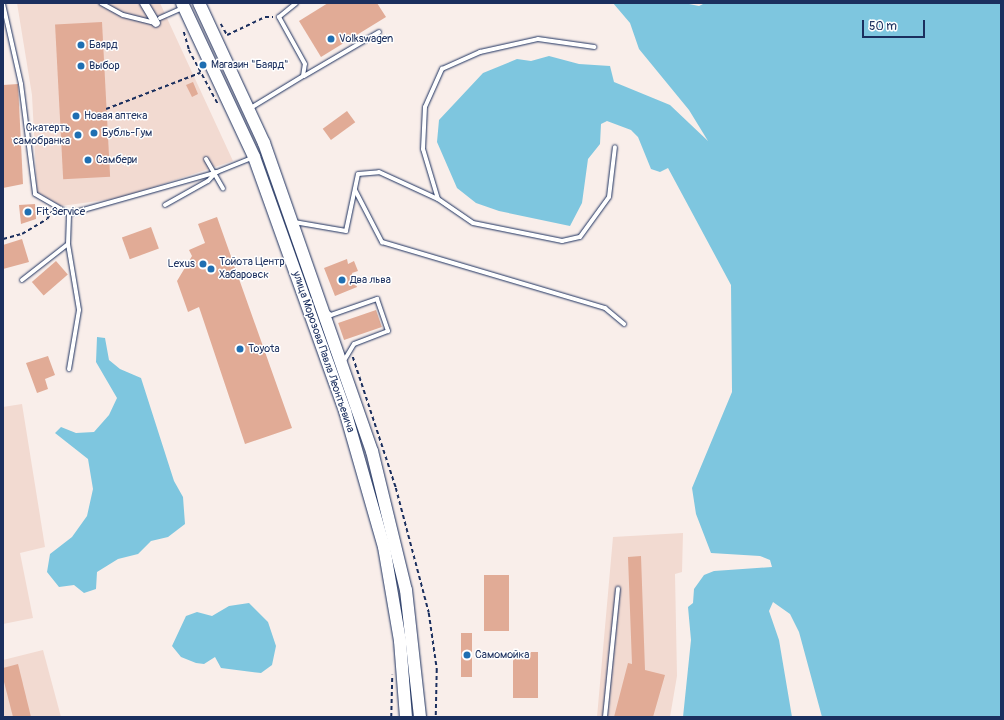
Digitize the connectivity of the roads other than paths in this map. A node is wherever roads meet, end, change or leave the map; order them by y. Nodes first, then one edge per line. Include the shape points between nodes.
1 (101, 3) edge
2 (144, 3) edge
3 (199, 3) edge
4 (296, 3) edge
5 (3, 4) edge
6 (183, 5) edge
7 (158, 21) junction
8 (379, 32) dead end
9 (594, 47) dead end
10 (303, 76) junction
11 (249, 109) junction
12 (615, 148) dead end
13 (254, 157) junction
14 (206, 160) dead end
15 (217, 172) junction
16 (223, 189) dead end
17 (355, 190) junction
18 (438, 199) junction
19 (165, 205) dead end
20 (68, 214) junction
21 (294, 222) junction
22 (68, 244) junction
23 (22, 280) dead end
24 (324, 310) junction
25 (624, 324) dead end
26 (342, 364) junction
27 (69, 369) dead end
28 (618, 589) dead end
29 (406, 717) edge
30 (420, 717) edge
31 (605, 717) edge

1 - 7 lane via 123,15
2 - 7 street
3 - 11 main road, улица Морозова Павла Леонтьевича
4 - 10 lane via 279,16 305,64
5 - 20 lane via 21,84 35,194
6 - 7 lane
6 - 13 main road, улица Морозова Павла Леонтьевича
8 - 10 lane
9 - 18 lane via 538,39 480,52 442,69 425,106 423,149
10 - 11 lane
11 - 21 main road, улица Морозова Павла Леонтьевича
12 - 18 lane via 609,196 580,237 562,241 473,222
13 - 15 lane
13 - 29 main road, улица Морозова Павла Леонтьевича via 345,411 374,508 400,641
14 - 15 lane
15 - 16 lane
15 - 19 lane via 208,181
15 - 20 lane
17 - 18 lane via 358,174 379,172
17 - 21 lane via 346,231
17 - 25 lane via 382,242 605,308
20 - 22 lane
21 - 24 main road, улица Морозова Павла Леонтьевича
22 - 23 lane
22 - 27 lane via 79,310
24 - 26 main road, улица Морозова Павла Леонтьевича
24 - 26 lane via 331,314 377,299 388,331 350,347
26 - 30 main road, улица Морозова Павла Леонтьевича via 378,472 397,548 410,614
28 - 31 lane

